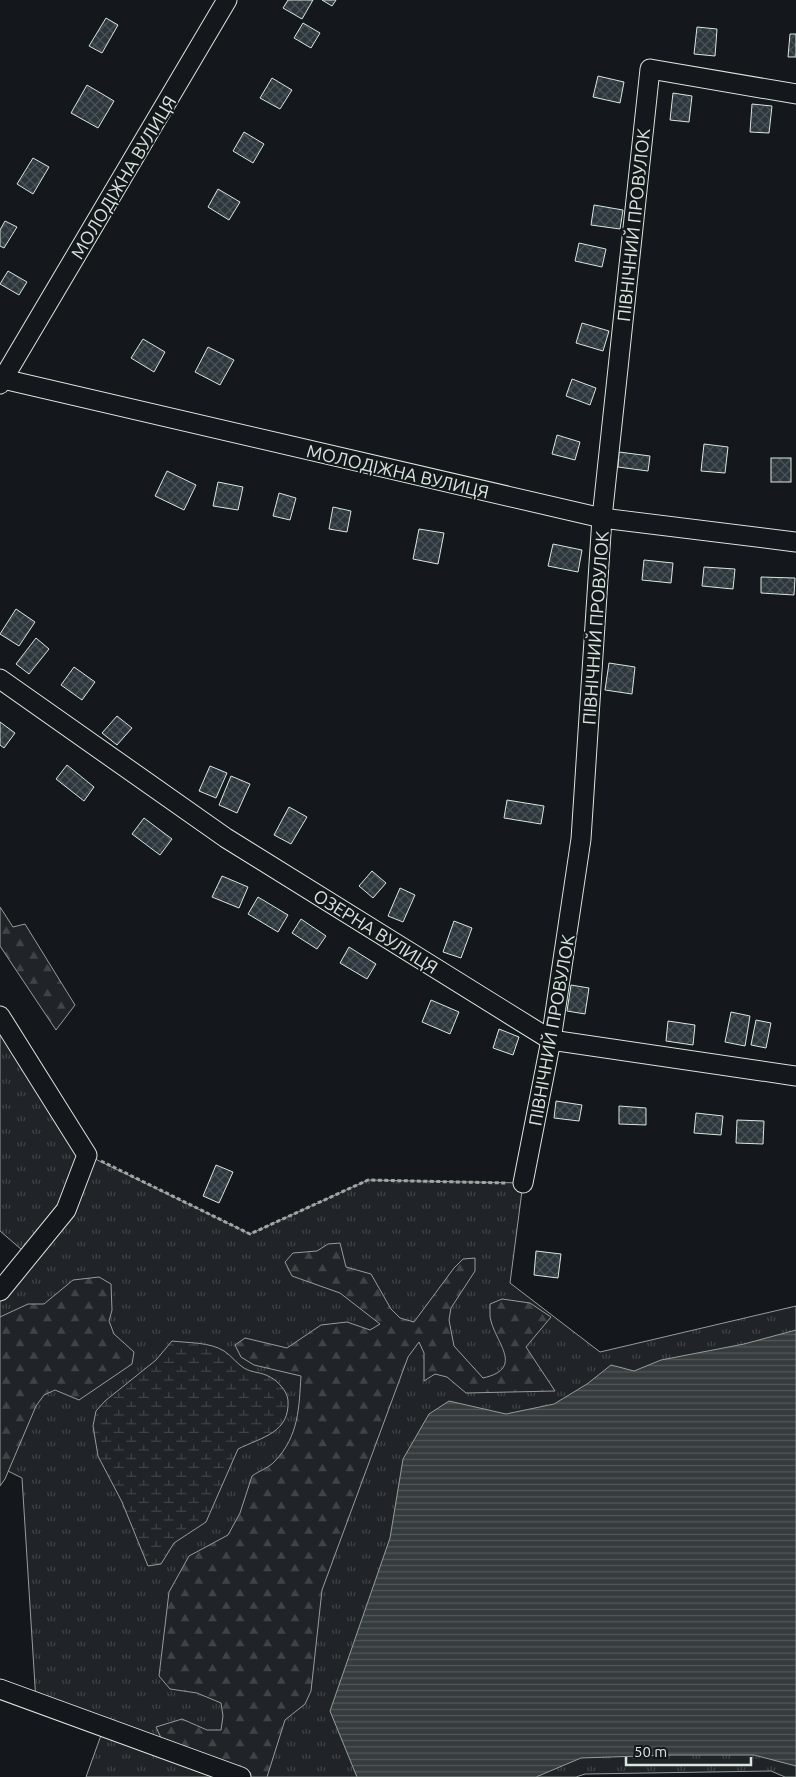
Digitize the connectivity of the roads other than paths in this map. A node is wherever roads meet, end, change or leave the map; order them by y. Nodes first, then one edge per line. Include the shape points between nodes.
1 (228, 0) edge
2 (796, 94) edge
3 (1, 382) edge
4 (602, 518) junction
5 (796, 542) edge
6 (0, 679) edge
7 (0, 1016) edge
8 (552, 1040) junction
9 (796, 1076) edge
10 (523, 1183) road end
11 (0, 1291) edge
12 (0, 1689) edge
13 (241, 1777) edge

1 - 3 street, МОЛОДІЖНА ВУЛИЦЯ
2 - 4 street, ПІВНІЧНИЙ ПРОВУЛОК via 650,69
3 - 4 street, МОЛОДІЖНА ВУЛИЦЯ
4 - 5 street, МОЛОДІЖНА ВУЛИЦЯ
4 - 8 street, ПІВНІЧНИЙ ПРОВУЛОК via 581,839
6 - 8 street, ОЗЕРНА ВУЛИЦЯ via 226,838
7 - 11 street via 87,1154 66,1210
8 - 9 street, ОЗЕРНА ВУЛИЦЯ
8 - 10 street, ПІВНІЧНИЙ ПРОВУЛОК
12 - 13 street

